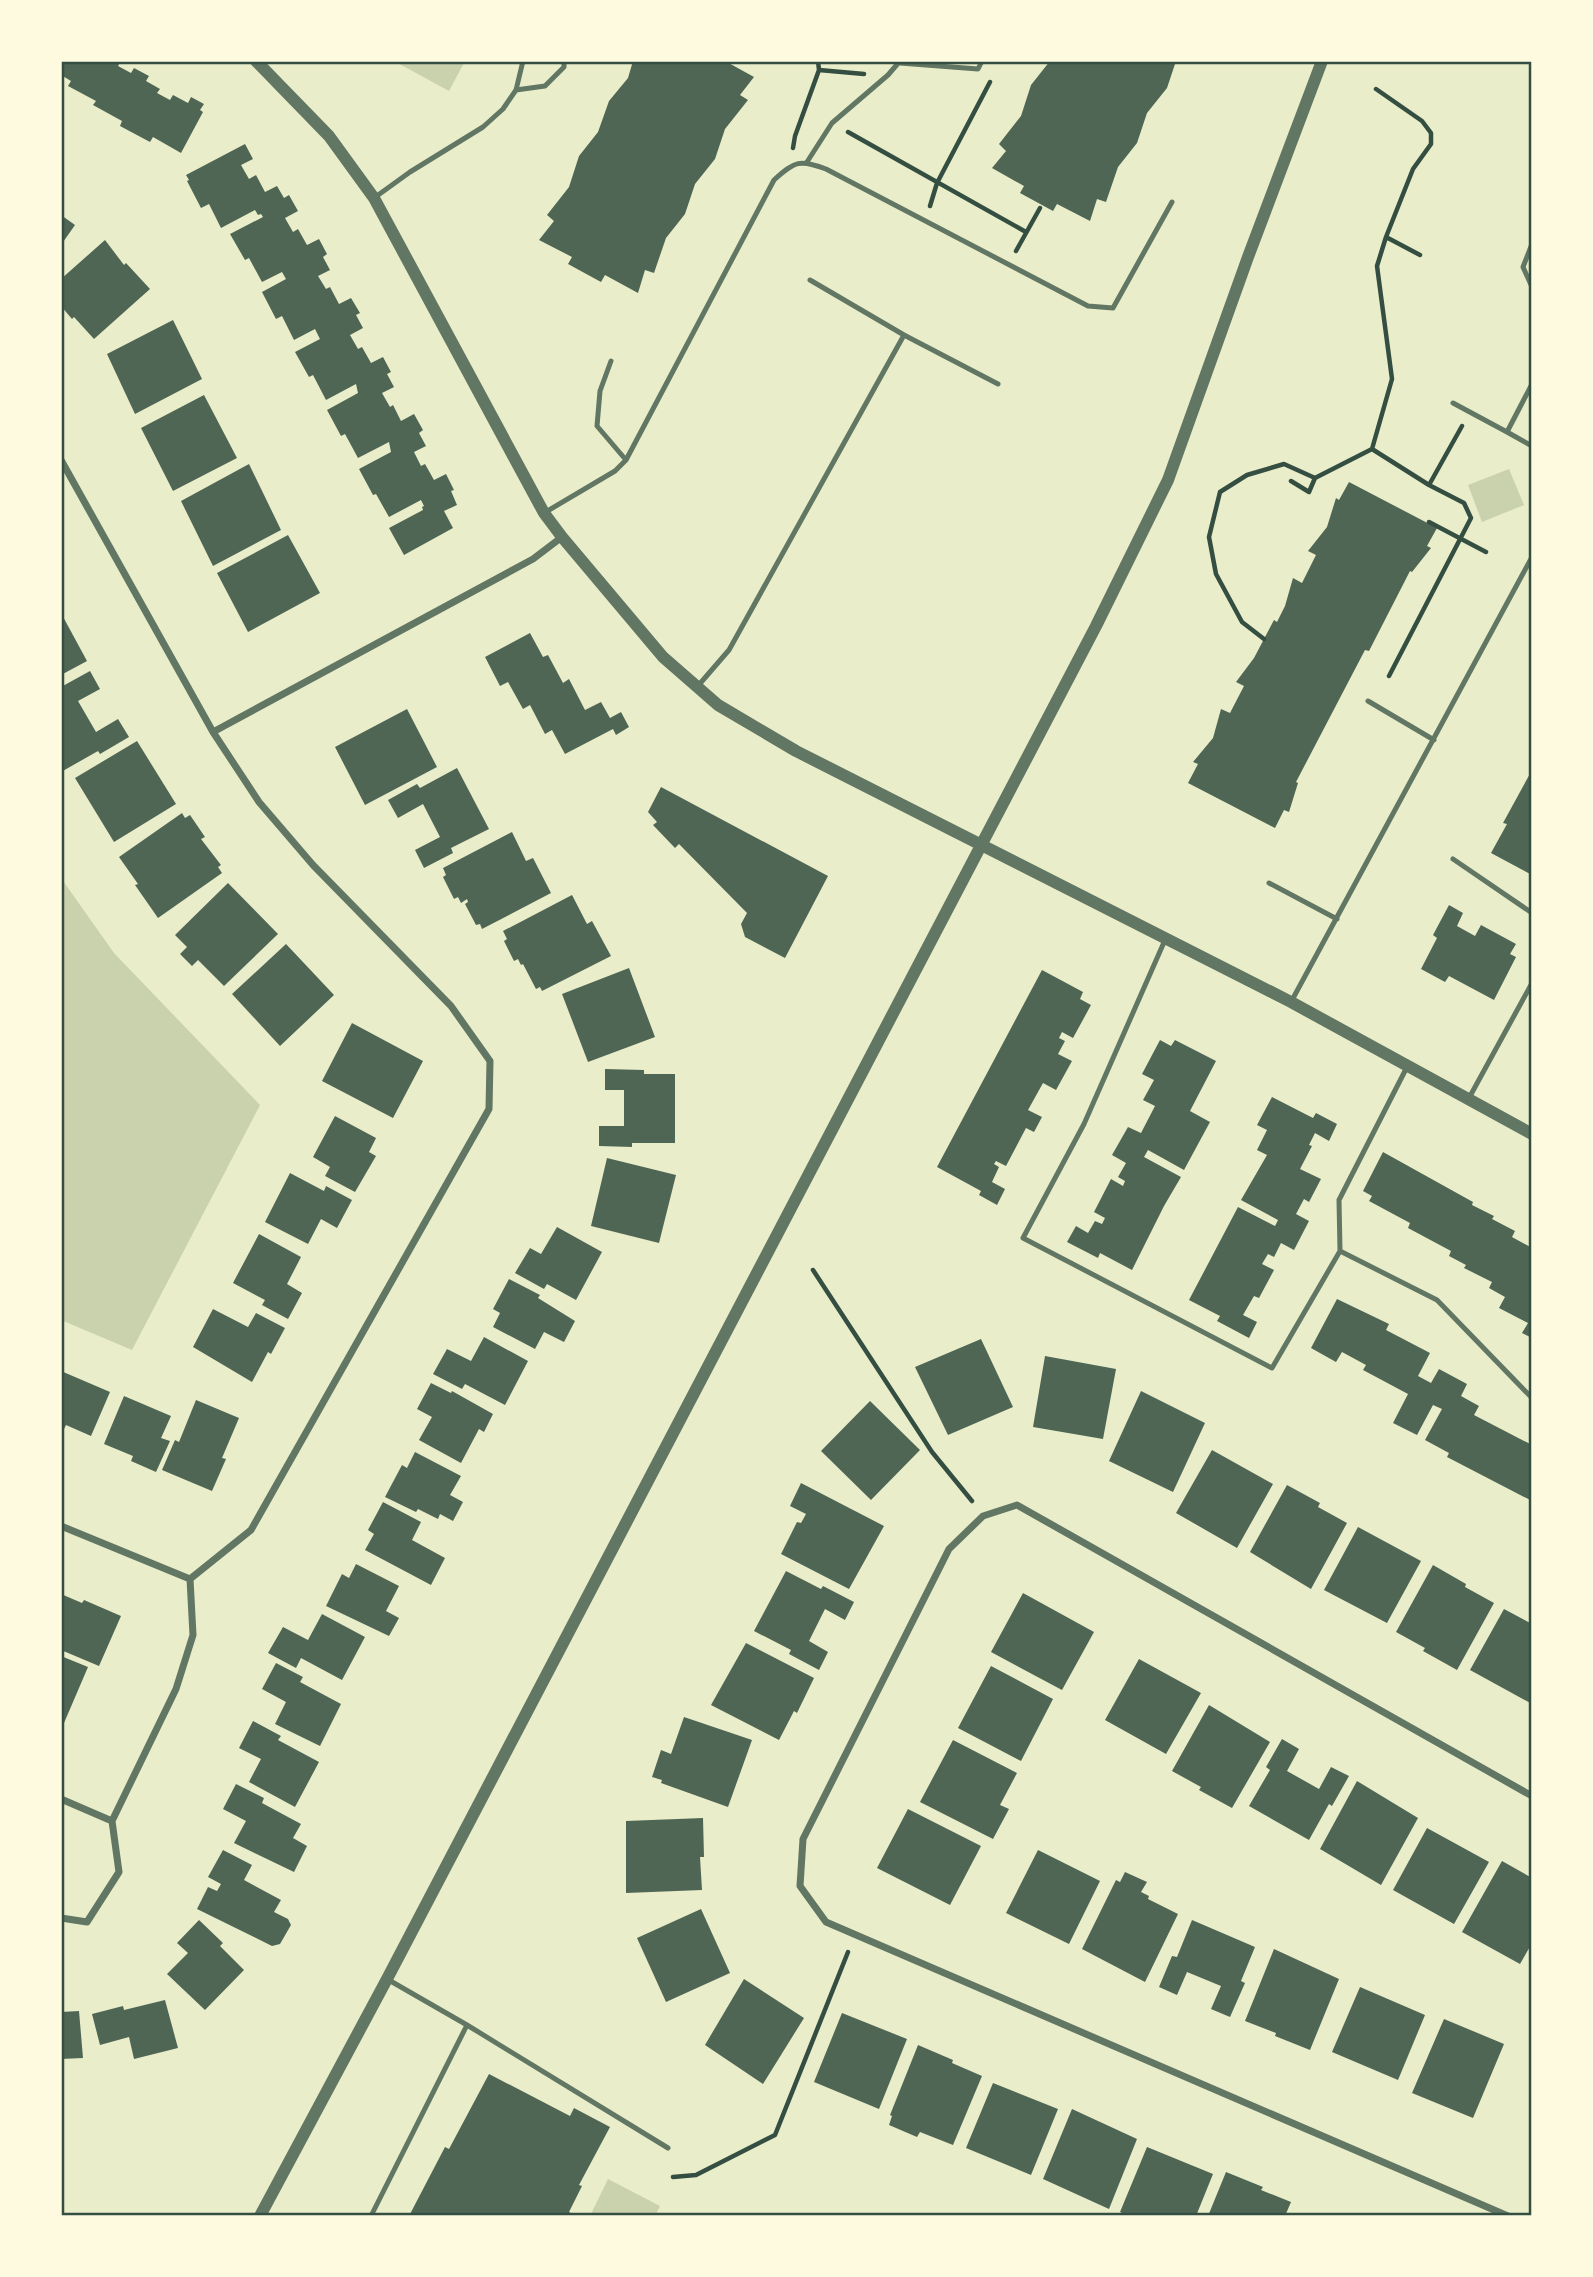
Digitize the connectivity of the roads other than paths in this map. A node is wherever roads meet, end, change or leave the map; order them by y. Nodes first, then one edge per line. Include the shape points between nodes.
1 (256, 61) edge
2 (523, 61) edge
3 (565, 61) edge
4 (982, 61) edge
5 (1322, 61) edge
6 (900, 62) edge
7 (516, 90) junction
8 (807, 162) junction
9 (374, 198) junction
10 (1172, 202) dead end
11 (1532, 244) edge
12 (810, 280) dead end
13 (1532, 287) edge
14 (904, 335) junction
15 (611, 361) dead end
16 (998, 384) dead end
17 (1532, 384) edge
18 (1453, 403) dead end
19 (1507, 432) junction
20 (1532, 446) edge
21 (61, 460) edge
22 (626, 460) junction
23 (544, 513) junction
24 (562, 537) junction
25 (1532, 557) edge
26 (697, 687) junction
27 (1368, 701) dead end
28 (212, 732) junction
29 (1434, 740) junction
30 (980, 844) junction
31 (1453, 859) dead end
32 (1269, 883) dead end
33 (1532, 913) edge
34 (1337, 919) junction
35 (1166, 937) junction
36 (1532, 983) edge
37 (1291, 1002) junction
38 (1408, 1065) junction
39 (1469, 1098) junction
40 (1532, 1134) edge
41 (1340, 1251) junction
42 (1532, 1398) edge
43 (61, 1526) edge
44 (190, 1579) junction
45 (1532, 1796) edge
46 (61, 1799) edge
47 (111, 1821) junction
48 (61, 1918) edge
49 (387, 1979) junction
50 (467, 2025) junction
51 (668, 2148) dead end
52 (260, 2216) edge
53 (371, 2216) edge
54 (1508, 2216) edge

1 - 9 street via 329,136
2 - 7 lane
3 - 7 lane via 545,86
4 - 6 lane via 978,69
5 - 30 street via 1168,480
6 - 8 lane via 832,123
7 - 9 lane via 483,127
8 - 10 lane via 1088,306 1112,308
8 - 22 lane via 791,165 774,180
9 - 23 street
11 - 13 lane via 1523,267
12 - 14 lane
14 - 16 lane
14 - 26 lane via 729,650
15 - 22 lane via 600,391 597,426
17 - 19 lane
18 - 19 lane
19 - 20 lane
21 - 28 street
22 - 23 lane
23 - 24 street
24 - 26 street via 663,657
24 - 28 street via 533,559
25 - 29 lane
26 - 30 street via 769,736
27 - 29 lane
28 - 44 street via 259,802 313,865 451,1006 490,1061 489,1109 251,1530
29 - 34 lane
30 - 35 street
30 - 49 street
31 - 33 lane
32 - 34 lane
34 - 37 lane
35 - 37 street
35 - 41 lane via 1084,1124 1023,1238 1272,1368
36 - 39 lane
37 - 38 street
38 - 39 street
38 - 41 lane via 1339,1200
39 - 40 street
41 - 42 lane via 1437,1300
43 - 44 street
44 - 47 street via 192,1635 176,1689
45 - 54 street via 1017,1505 983,1516 949,1549 803,1839 800,1886 826,1922
46 - 47 street
47 - 48 street via 119,1872 87,1922
49 - 50 lane
49 - 52 street
50 - 51 lane
50 - 53 lane

